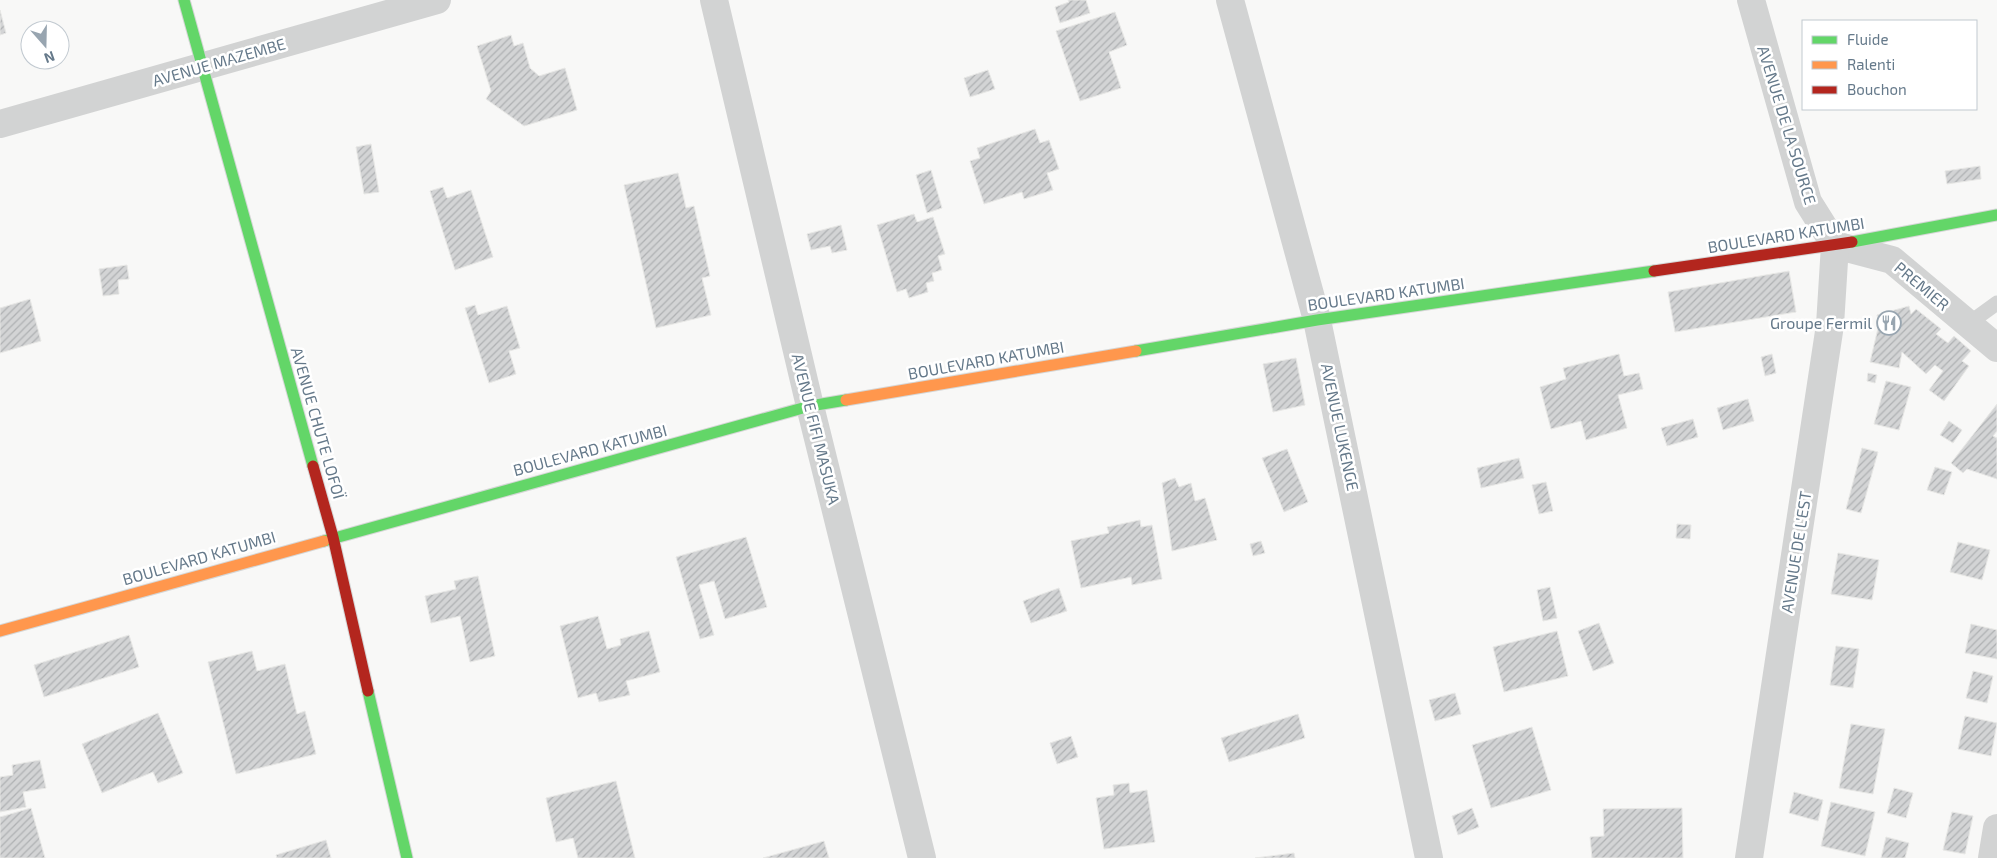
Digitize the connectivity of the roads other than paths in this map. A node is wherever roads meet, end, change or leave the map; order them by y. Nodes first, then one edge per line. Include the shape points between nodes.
1 (184, 0) edge
2 (437, 0) edge
3 (714, 0) edge
4 (1230, 0) edge
5 (1751, 0) edge
6 (202, 66) junction
7 (0, 124) edge
8 (1997, 215) edge
9 (1835, 244) junction
10 (1997, 303) edge
11 (1317, 320) junction
12 (1968, 324) junction
13 (1997, 348) edge
14 (810, 406) junction
15 (333, 537) junction
16 (0, 631) edge
17 (1997, 828) edge
18 (407, 858) edge
19 (922, 858) edge
20 (1429, 858) edge
21 (1749, 858) edge
22 (1992, 858) edge

1 - 6 street, AVENUE CHUTE LOFOÏ
2 - 6 street, AVENUE MAZEMBE
3 - 14 street, AVENUE FIFI MASUKA
4 - 11 street, AVENUE LUKENGE
5 - 9 street, AVENUE DE LA SOURCE via 1808,202
6 - 7 street, AVENUE MAZEMBE
6 - 15 street, AVENUE CHUTE LOFOÏ
8 - 9 street, BOULEVARD KATUMBI
9 - 11 street, BOULEVARD KATUMBI
9 - 12 street, PREMIER via 1892,260
9 - 21 street, AVENUE DE L'EST via 1830,325
10 - 12 lane
11 - 14 street, BOULEVARD KATUMBI
11 - 20 street, AVENUE LUKENGE
12 - 13 street, PREMIER
14 - 15 street, BOULEVARD KATUMBI
14 - 19 street, AVENUE FIFI MASUKA
15 - 16 street, BOULEVARD KATUMBI
15 - 18 street, AVENUE CHUTE LOFOÏ
17 - 22 street

